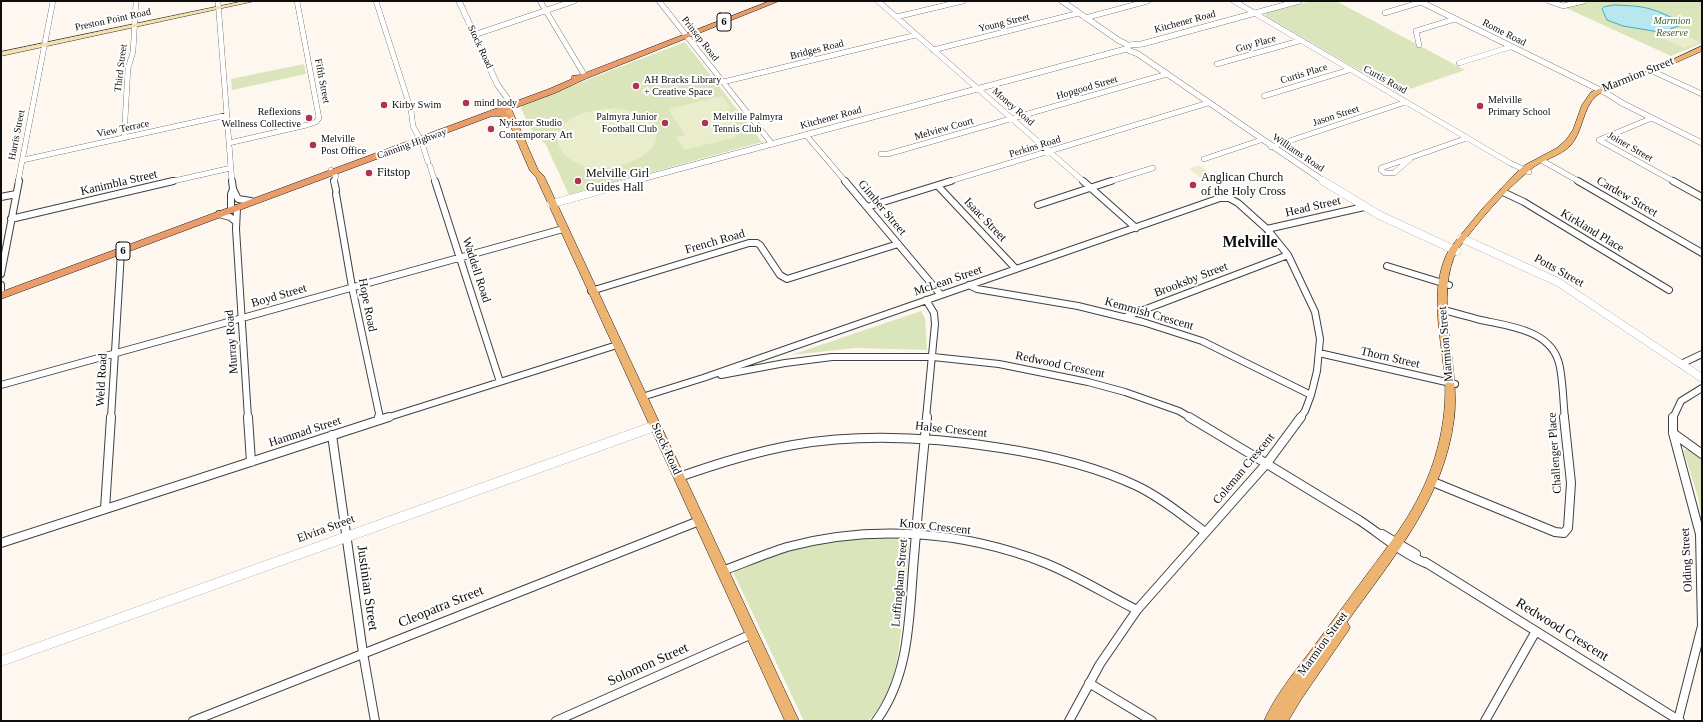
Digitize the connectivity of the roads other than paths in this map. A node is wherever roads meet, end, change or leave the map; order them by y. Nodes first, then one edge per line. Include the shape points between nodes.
1 (54, 1) edge
2 (136, 1) edge
3 (218, 1) edge
4 (252, 1) edge
5 (297, 1) edge
6 (376, 1) edge
7 (459, 1) edge
8 (540, 1) edge
9 (574, 1) edge
10 (659, 1) edge
11 (776, 1) edge
12 (878, 1) edge
13 (963, 1) edge
14 (1062, 1) edge
15 (1148, 1) edge
16 (1234, 1) edge
17 (1299, 1) edge
18 (1549, 1) edge
19 (1584, 1) edge
20 (1420, 2) edge
21 (219, 8) junction
22 (546, 11) junction
23 (1079, 13) junction
24 (1254, 13) junction
25 (1385, 13) dead end
26 (896, 17) junction
27 (1085, 18) junction
28 (1455, 19) junction
29 (134, 26) junction
30 (474, 35) junction
31 (916, 35) junction
32 (687, 37) junction
33 (1299, 40) junction
34 (45, 45) junction
35 (1419, 45) dead end
36 (1128, 47) junction
37 (1510, 47) junction
38 (933, 50) junction
39 (1701, 50) edge
40 (1, 54) edge
41 (1459, 63) dead end
42 (1217, 64) dead end
43 (1349, 70) junction
44 (1654, 72) junction
45 (1167, 74) junction
46 (583, 76) junction
47 (723, 82) junction
48 (977, 88) junction
49 (1602, 92) junction
50 (1702, 94) edge
51 (1264, 96) dead end
52 (1406, 102) junction
53 (1208, 103) junction
54 (508, 105) junction
55 (490, 114) junction
56 (227, 115) junction
57 (511, 118) junction
58 (1652, 118) junction
59 (1012, 119) junction
60 (806, 135) junction
61 (124, 138) junction
62 (420, 138) junction
63 (1467, 138) junction
64 (1261, 140) junction
65 (229, 143) junction
66 (1702, 143) edge
67 (772, 144) junction
68 (1271, 147) junction
69 (1049, 152) junction
70 (881, 154) dead end
71 (1204, 159) dead end
72 (1410, 159) dead end
73 (23, 160) junction
74 (1543, 161) junction
75 (231, 168) junction
76 (1153, 168) dead end
77 (1527, 171) junction
78 (329, 173) junction
79 (540, 176) junction
80 (938, 186) junction
81 (1090, 188) junction
82 (233, 189) junction
83 (1505, 193) junction
84 (16, 194) junction
85 (1, 197) edge
86 (1702, 197) edge
87 (1229, 198) joint
88 (251, 201) junction
89 (551, 204) junction
90 (1038, 205) dead end
91 (867, 207) junction
92 (1364, 207) junction
93 (236, 208) junction
94 (219, 214) junction
95 (11, 220) junction
96 (235, 221) junction
97 (1136, 228) junction
98 (563, 229) junction
99 (1267, 229) junction
100 (1464, 239) junction
101 (898, 244) junction
102 (1455, 250) junction
103 (120, 252) junction
104 (1702, 253) edge
105 (1288, 255) junction
106 (460, 257) junction
107 (1387, 266) dead end
108 (1016, 269) junction
109 (1, 274) edge
110 (1446, 284) junction
111 (969, 285) junction
112 (1, 286) edge
113 (27, 287) junction
114 (352, 287) junction
115 (592, 290) junction
116 (1669, 290) dead end
117 (1, 292) edge
118 (941, 295) junction
119 (1, 296) edge
120 (1, 299) edge
121 (926, 300) junction
122 (1445, 311) junction
123 (1125, 317) junction
124 (241, 318) junction
125 (617, 345) junction
126 (114, 353) junction
127 (1319, 353) junction
128 (1702, 354) edge
129 (933, 357) junction
130 (1682, 364) junction
131 (1702, 375) edge
132 (703, 378) junction
133 (1702, 378) edge
134 (500, 382) junction
135 (1453, 383) junction
136 (1, 385) edge
137 (1702, 388) edge
138 (1311, 395) junction
139 (643, 399) junction
140 (380, 420) junction
141 (655, 426) junction
142 (1673, 433) junction
143 (332, 435) junction
144 (925, 438) junction
145 (1702, 454) edge
146 (251, 462) junction
147 (1268, 463) junction
148 (679, 477) junction
149 (1436, 483) junction
150 (105, 509) junction
151 (699, 521) junction
152 (1205, 532) junction
153 (1701, 534) edge
154 (916, 535) junction
155 (346, 536) junction
156 (1, 543) edge
157 (1399, 546) junction
158 (722, 570) junction
159 (1136, 610) junction
160 (1702, 626) edge
161 (1536, 631) junction
162 (752, 634) junction
163 (364, 653) junction
164 (3, 662) edge
165 (1089, 683) junction
166 (1679, 720) edge
167 (193, 721) edge
168 (375, 721) edge
169 (556, 721) edge
170 (792, 721) edge
171 (876, 721) edge
172 (1069, 721) edge
173 (1152, 721) edge
174 (1271, 721) edge
175 (1280, 721) edge
176 (1485, 721) edge

1 - 34 street, Harris Street
2 - 29 street, Third Street
3 - 21 street, Murray Road
4 - 21 main road, Preston Point Road
5 - 65 street, Fifth Street via 320,118 310,124
6 - 62 street, Waddell Road
7 - 30 street, Stock Road
8 - 22 street
9 - 22 street
10 - 32 street, Prinsep Road
11 - 32 highway, Canning Highway / 6
12 - 26 street, Money Road
13 - 26 street
14 - 23 street, Williams Road
15 - 27 street
16 - 24 street, Curtis Road
17 - 24 street, Kitchener Road
18 - 19 street via 1567,6
20 - 25 street
20 - 28 street, Rome Road
21 - 29 main road, Preston Point Road
21 - 56 street, Murray Road
22 - 30 street
22 - 46 street
23 - 27 street, Williams Road
23 - 38 street, Young Street
24 - 33 street, Curtis Road
24 - 36 street, Kitchener Road
26 - 31 street, Money Road
27 - 36 street, Williams Road
28 - 35 street via 1416,32
28 - 37 street, Rome Road
29 - 34 main road, Preston Point Road
29 - 61 street, Third Street via 133,52 128,68
30 - 54 street, Stock Road via 502,92 500,95
31 - 38 street, Money Road
31 - 47 street, Bridges Road
32 - 46 highway, Canning Highway / 6
32 - 47 street, Prinsep Road
33 - 42 street, Guy Place
33 - 43 street, Curtis Road
34 - 40 main road, Preston Point Road
34 - 73 street, Harris Street
36 - 45 street, Williams Road
36 - 48 street, Kitchener Road
37 - 41 street
37 - 49 street, Rome Road
38 - 48 street, Money Road
39 - 44 main road, Marmion Street
43 - 51 street, Curtis Place
43 - 52 street, Curtis Road
44 - 49 main road, Marmion Street
44 - 50 street
45 - 53 street, Williams Road
45 - 59 street, Hopgood Street
46 - 54 highway, Canning Highway / 6
47 - 67 street, Prinsep Road
48 - 59 street, Money Road
48 - 60 street, Kitchener Road
49 - 58 street, Rome Road
49 - 74 main road, Marmion Street via 1587,101 1572,139
52 - 63 street, Curtis Road
52 - 68 street, Jason Street
53 - 64 street, Williams Road
53 - 69 street, Perkins Road
54 - 55 highway, Canning Highway / 6
54 - 57 main road, Stock Road
54 - 62 highway, Canning Highway / 6
54 - 79 main road, Stock Road via 539,166
55 - 57 highway via 500,113
55 - 62 highway, Canning Highway / 6
56 - 61 street, View Terrace
56 - 65 street, Murray Road
57 - 79 main road, Stock Road via 534,171
58 - 66 street, Rome Road
58 - 86 street, Joiner Street via 1599,140
59 - 69 street, Money Road
59 - 70 street, Melview Court
60 - 67 street, Kitchener Road
60 - 91 street, Gimber Street
61 - 73 street, View Terrace
62 - 78 highway, Canning Highway / 6
62 - 106 street, Waddell Road
63 - 72 street
63 - 77 street, Curtis Road
64 - 68 street, Williams Road
64 - 71 street
65 - 75 street, Murray Road
67 - 89 street, Kitchener Road
68 - 92 street, Williams Road
69 - 80 street, Perkins Road
69 - 81 street, Money Road
73 - 84 street, Harris Street
74 - 77 main road, Marmion Street
74 - 104 street, Cardew Street
75 - 82 street, Murray Road
75 - 95 street, Kanimbla Street
76 - 81 street
77 - 83 main road, Marmion Street
78 - 88 highway, Canning Highway / 6
78 - 93 highway, Canning Highway / 6
78 - 114 street, Hope Road via 334,182
79 - 89 main road, Stock Road
80 - 91 street, Perkins Road
80 - 108 street, Isaac Street
81 - 90 street
81 - 97 street, Money Road
82 - 88 street via 238,199
82 - 93 street, Murray Road via 231,194
83 - 100 main road, Marmion Street
83 - 116 street, Kirkland Place
84 - 85 street
84 - 95 street, Harris Street
87 - 97 street, McLean Street via 1220,198
87 - 99 street, Coleman Crescent
88 - 93 highway, Canning Highway / 6
89 - 98 main road, Stock Road
91 - 101 street, Gimber Street
92 - 99 street, Head Street
92 - 102 street, Williams Road
93 - 94 highway, Canning Highway / 6
93 - 96 street, Murray Road
94 - 96 street
94 - 103 highway, Canning Highway / 6
95 - 109 street, Harris Street
96 - 124 street, Murray Road
97 - 108 street, McLean Street
98 - 106 street, Boyd Street
98 - 115 main road, Stock Road
99 - 105 street, Coleman Crescent
100 - 102 main road, Marmion Street
100 - 130 street, Potts Street via 1548,277
101 - 115 street, French Road via 787,279 780,275 760,245 749,243
101 - 118 street, Gimber Street
102 - 110 main road, Marmion Street via 1446,266
103 - 113 highway, Canning Highway / 6
103 - 126 street, Weld Road
105 - 123 street, Brooksby Street
105 - 127 street, Coleman Crescent via 1315,312 1320,339
106 - 114 street, Boyd Street
106 - 134 street, Waddell Road
107 - 110 street
108 - 111 street, McLean Street
110 - 122 main road, Marmion Street
111 - 118 street, McLean Street
111 - 123 street, Kemmish Crescent via 977,289 1078,306
112 - 117 street
113 - 119 highway, Canning Highway / 6
113 - 120 highway, Canning Highway / 6
114 - 124 street, Boyd Street
114 - 140 street, Hope Road
115 - 125 main road, Stock Road
118 - 121 street, McLean Street
121 - 129 street, Luffingham Street via 935,318
121 - 132 street, McLean Street
122 - 135 main road, Marmion Street
122 - 149 street, Challenger Place via 1528,332 1546,342 1557,354 1571,483 1568,528 1564,533 1554,532
123 - 138 street, Kemmish Crescent via 1202,340
124 - 126 street, Boyd Street
124 - 146 street, Murray Road
125 - 134 street, Hammad Street
125 - 139 main road, Stock Road
126 - 136 street, Boyd Street
126 - 150 street, Weld Road
127 - 135 street, Thorn Street
127 - 138 street, Coleman Crescent
128 - 130 street
129 - 132 street, Redwood Crescent via 832,357
129 - 144 street, Luffingham Street
129 - 147 street, Redwood Crescent via 1034,370 1125,392 1179,411
130 - 131 street, Potts Street
130 - 133 street, Potts Street
132 - 139 street, McLean Street
134 - 140 street, Hammad Street
135 - 149 main road, Marmion Street via 1454,421 1445,464
137 - 142 street, Olding Street via 1681,402 1675,411 1672,421
138 - 147 street, Coleman Crescent via 1305,411
139 - 141 main road, Stock Road
140 - 143 street, Hammad Street
141 - 148 main road, Stock Road
141 - 155 street, Elvira Street
142 - 145 street
142 - 153 street, Olding Street
143 - 146 street, Hammad Street
143 - 155 street, Justinian Street
144 - 148 street, Halse Crescent via 866,437 801,444 763,451
144 - 152 street, Halse Crescent via 1024,452 1092,469 1138,486
144 - 154 street, Luffingham Street
146 - 150 street, Hammad Street
147 - 152 street, Coleman Crescent
147 - 157 street, Redwood Crescent
148 - 151 main road, Stock Road
149 - 157 main road, Marmion Street via 1423,518
150 - 156 street, Hammad Street
151 - 158 main road, Stock Road
151 - 163 street, Cleopatra Street
152 - 159 street, Coleman Crescent
153 - 160 street, Olding Street
154 - 158 street, Knox Crescent via 877,535 821,540 769,553
154 - 159 street, Knox Crescent via 948,538 1014,552 1070,575
154 - 171 street, Luffingham Street via 902,671 895,694
155 - 163 street, Justinian Street
155 - 164 street, Elvira Street
157 - 161 street, Redwood Crescent via 1417,560 1428,564
157 - 174 main road, Marmion Street via 1291,688
157 - 175 main road, Marmion Street
158 - 162 main road, Stock Road
159 - 165 street, Coleman Crescent
160 - 166 street, Olding Street
161 - 166 street, Redwood Crescent
161 - 176 street
162 - 169 street, Solomon Street
162 - 170 main road, Stock Road
163 - 167 street, Cleopatra Street
163 - 168 street, Justinian Street
165 - 172 street, Coleman Crescent
165 - 173 street

